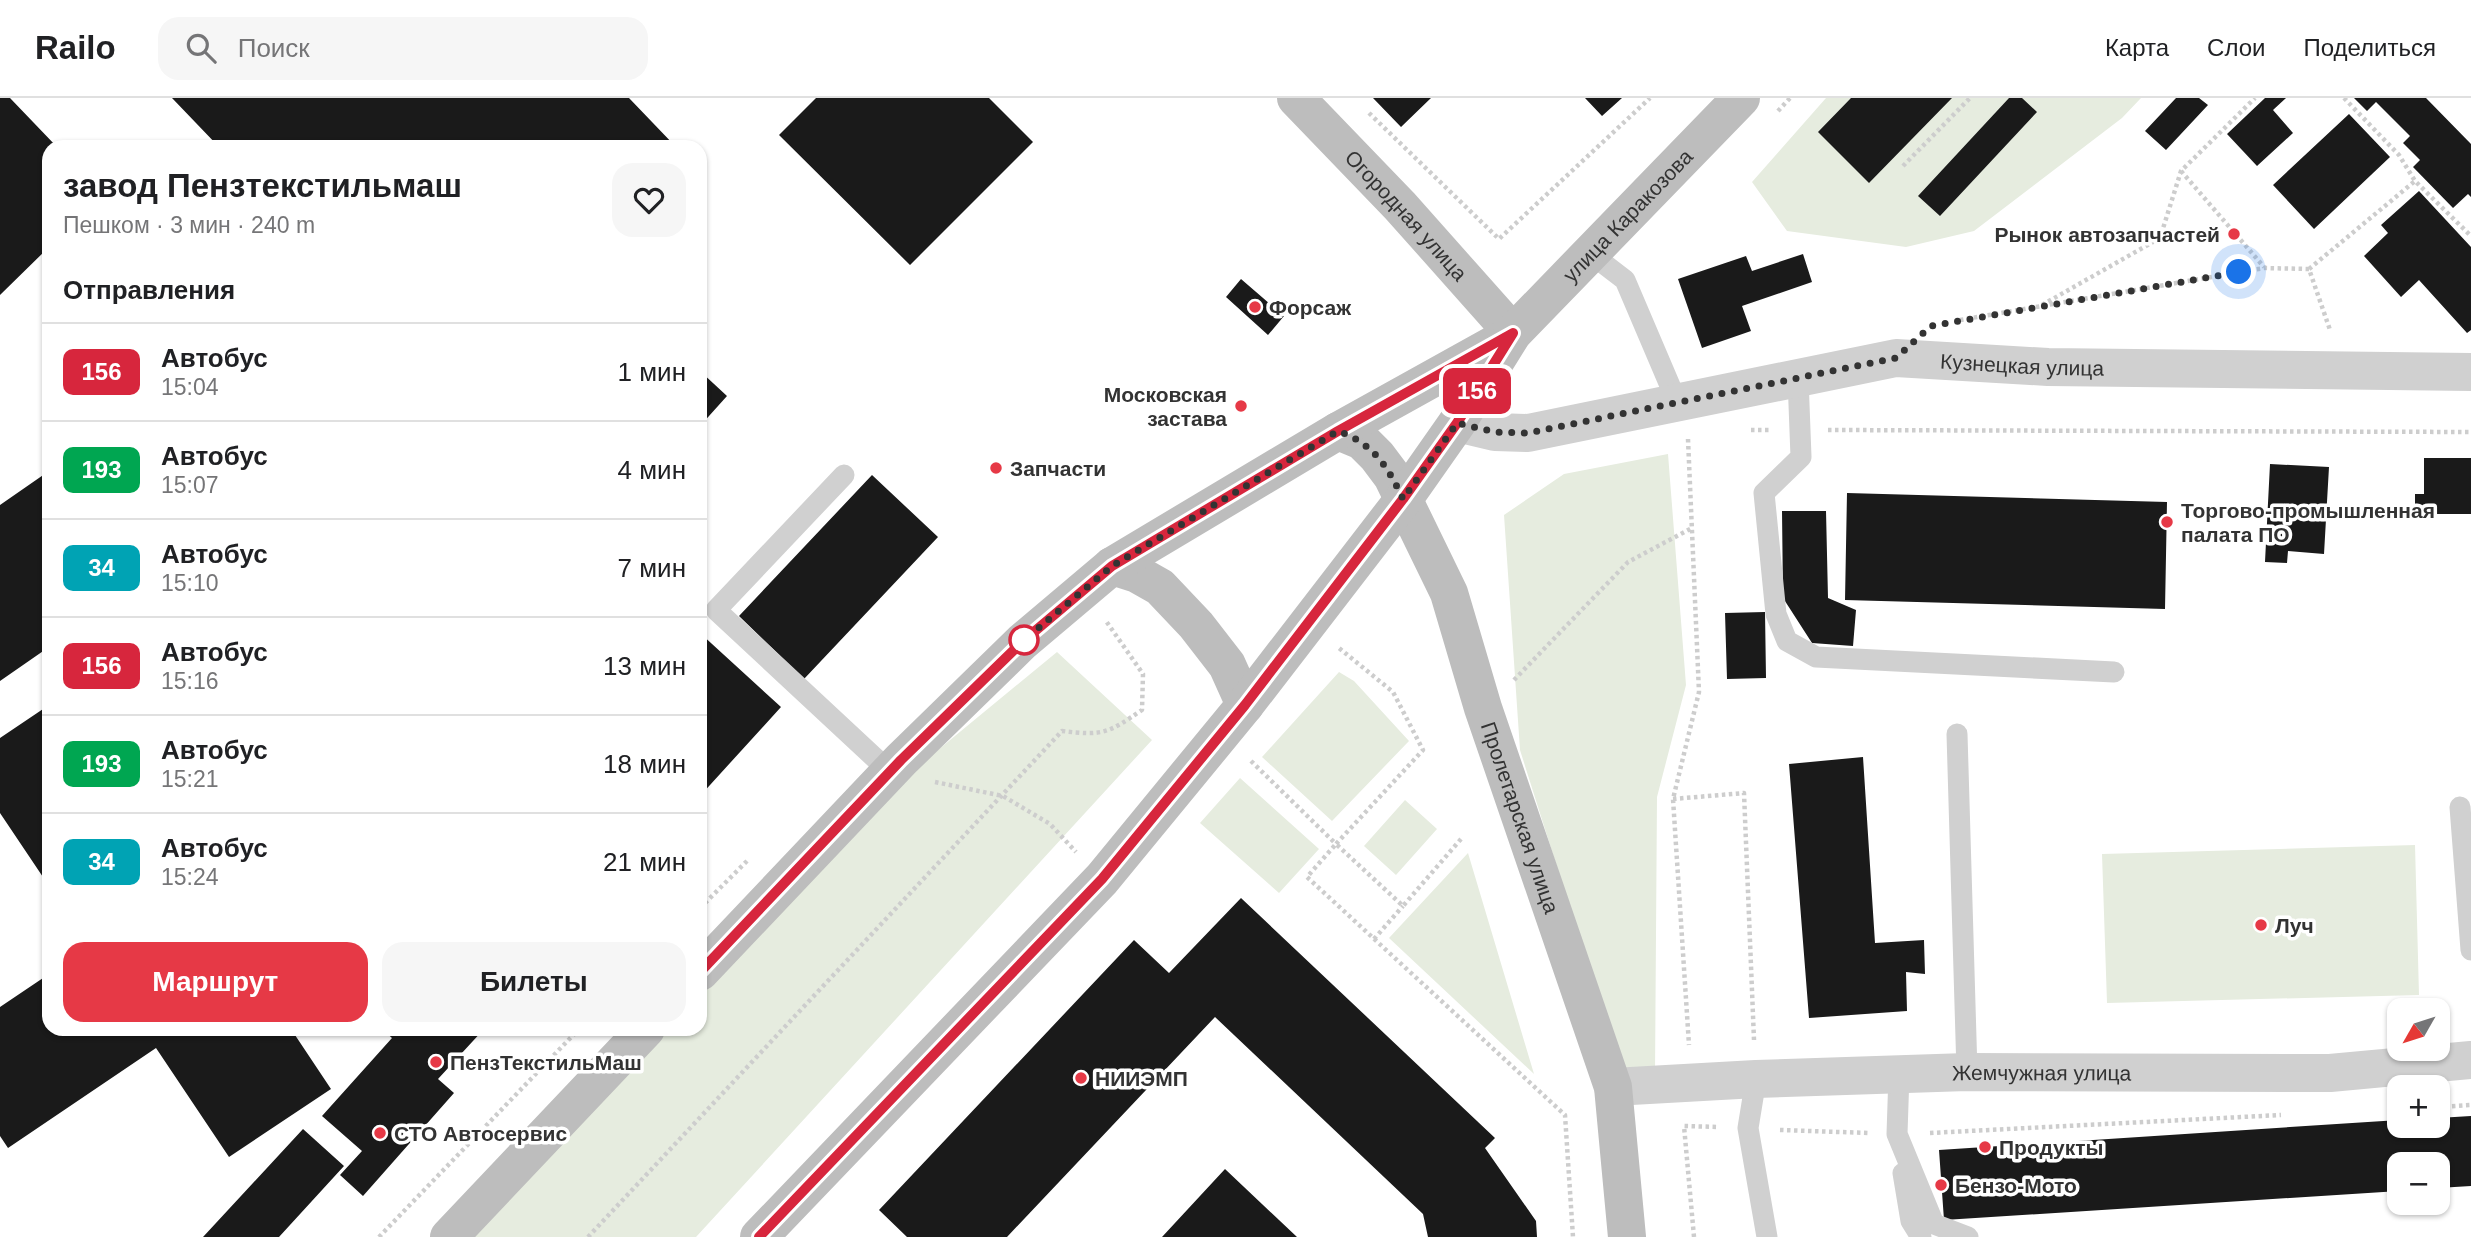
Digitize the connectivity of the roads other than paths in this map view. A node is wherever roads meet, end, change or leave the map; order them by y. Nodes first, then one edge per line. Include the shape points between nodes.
1 (1296, 98) edge
2 (1741, 98) edge
3 (1591, 254) junction
4 (1513, 333) junction
5 (2471, 372) edge
6 (1798, 378) junction
7 (1682, 416) junction
8 (1457, 423) junction
9 (1338, 431) junction
10 (844, 475) dead end
11 (1403, 499) junction
12 (1112, 566) junction
13 (2114, 673) dead end
14 (1245, 705) junction
15 (1957, 734) dead end
16 (890, 772) junction
17 (2460, 807) dead end
18 (2471, 950) edge
19 (707, 965) edge
20 (639, 1036) edge
21 (2471, 1060) edge
22 (1967, 1072) junction
23 (1899, 1074) junction
24 (1756, 1079) junction
25 (1613, 1087) junction
26 (1897, 1134) junction
27 (449, 1237) edge
28 (759, 1237) edge
29 (1627, 1237) edge
30 (1767, 1237) edge
31 (1921, 1237) edge
32 (1968, 1237) edge

1 - 4 main road, Огородная улица
2 - 3 main road, улица Каракозова
3 - 4 main road, улица Каракозова
3 - 7 lane via 1625,280
4 - 8 main road, улица Каракозова
4 - 9 main road, улица Каракозова
5 - 6 street, Кузнецкая улица via 2048,367 1896,358
6 - 7 street, Кузнецкая улица
6 - 13 lane via 1801,457 1764,494 1776,614 1787,641 1816,657
7 - 8 street, Кузнецкая улица via 1528,433 1495,432
8 - 11 main road, улица Каракозова
9 - 11 main road, Пролетарская улица via 1362,441 1377,456
9 - 12 main road, улица Каракозова
10 - 16 lane via 716,610
11 - 14 main road, улица Каракозова
11 - 25 main road, Пролетарская улица via 1449,593 1483,708
12 - 14 main road via 1160,587 1227,665
12 - 16 main road, улица Каракозова via 1022,642
14 - 28 main road, улица Каракозова via 1102,879
15 - 22 lane
16 - 19 main road, улица Каракозова
17 - 18 lane
20 - 27 main road
21 - 22 street, Жемчужная улица via 2330,1073
22 - 23 street, Жемчужная улица
23 - 24 street, Жемчужная улица
23 - 26 lane
24 - 25 street, Жемчужная улица
24 - 30 lane via 1748,1128
25 - 29 main road, Пролетарская улица
26 - 31 lane via 1911,1221
26 - 32 lane via 1934,1224

